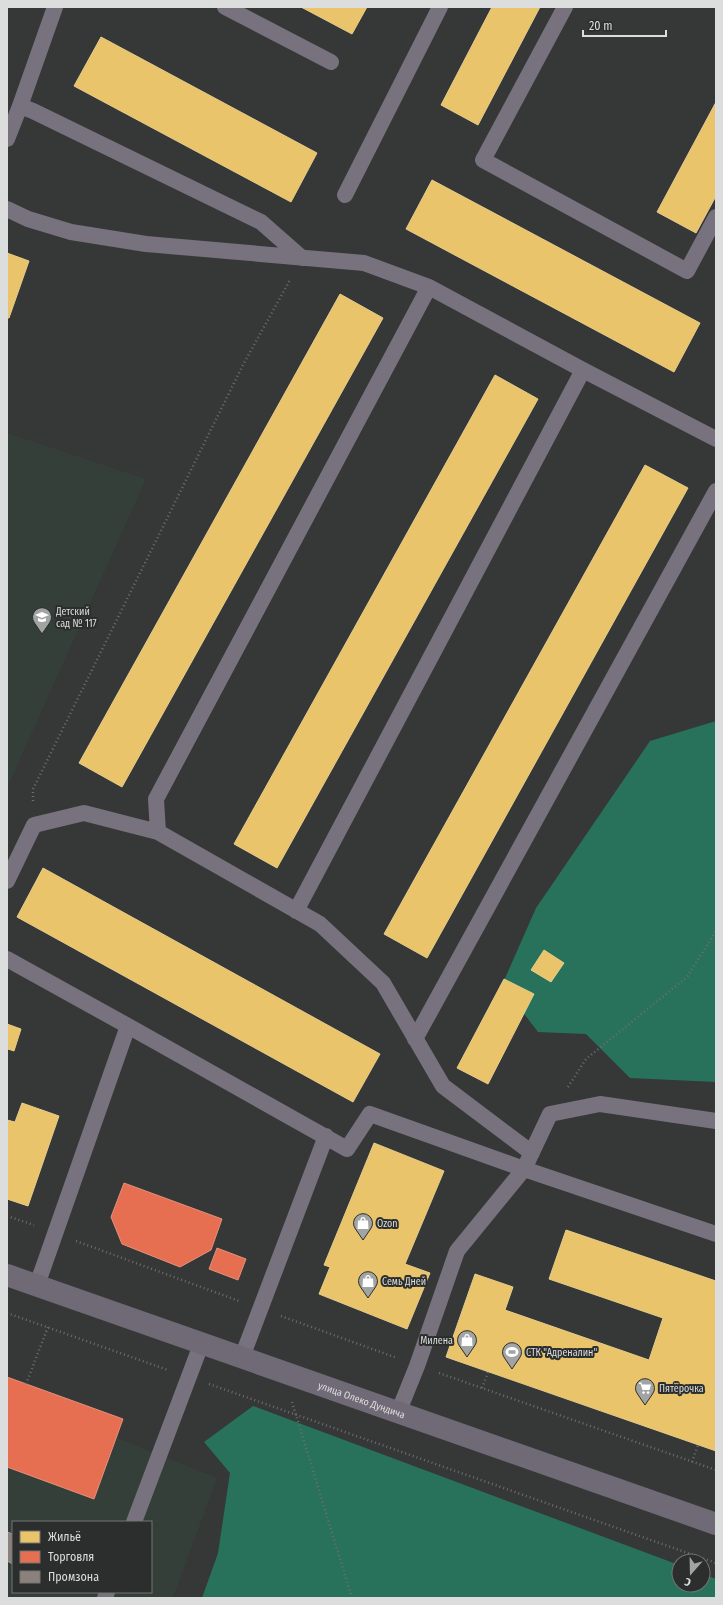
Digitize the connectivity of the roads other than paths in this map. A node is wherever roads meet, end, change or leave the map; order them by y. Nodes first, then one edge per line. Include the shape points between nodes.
1 (55, 7) edge
2 (225, 7) edge
3 (440, 7) edge
4 (565, 7) edge
5 (331, 62) dead end
6 (20, 106) junction
7 (7, 139) edge
8 (345, 195) dead end
9 (7, 209) edge
10 (716, 218) edge
11 (302, 258) junction
12 (429, 287) junction
13 (583, 370) junction
14 (716, 439) edge
15 (716, 491) edge
16 (158, 832) junction
17 (7, 881) edge
18 (296, 911) junction
19 (7, 959) edge
20 (128, 1026) junction
21 (415, 1038) junction
22 (716, 1121) edge
23 (326, 1136) junction
24 (532, 1153) junction
25 (524, 1169) junction
26 (716, 1234) edge
27 (7, 1275) edge
28 (37, 1286) junction
29 (202, 1342) junction
30 (242, 1357) junction
31 (398, 1413) junction
32 (134, 1521) edge
33 (716, 1524) edge

1 - 6 lane
2 - 5 lane
3 - 8 lane
4 - 10 lane via 483,160 687,271
6 - 7 lane
6 - 11 lane via 261,222
9 - 11 lane via 28,219 71,232 146,244
11 - 12 lane via 364,263
12 - 13 lane
12 - 16 lane via 156,799
13 - 14 lane
13 - 18 lane
15 - 21 lane
16 - 17 lane via 84,813 34,825
16 - 18 lane
18 - 21 lane via 320,924 383,983
19 - 20 lane
20 - 23 lane
20 - 28 lane
21 - 24 lane via 443,1086
22 - 24 lane via 600,1104 550,1114
23 - 25 lane via 347,1149 370,1114
23 - 30 lane
24 - 25 lane
25 - 26 lane
25 - 31 lane via 457,1251
27 - 28 street, улица Олеко Дундича
28 - 29 street, улица Олеко Дундича
29 - 30 street, улица Олеко Дундича
29 - 32 lane
30 - 31 street, улица Олеко Дундича
31 - 33 street, улица Олеко Дундича

